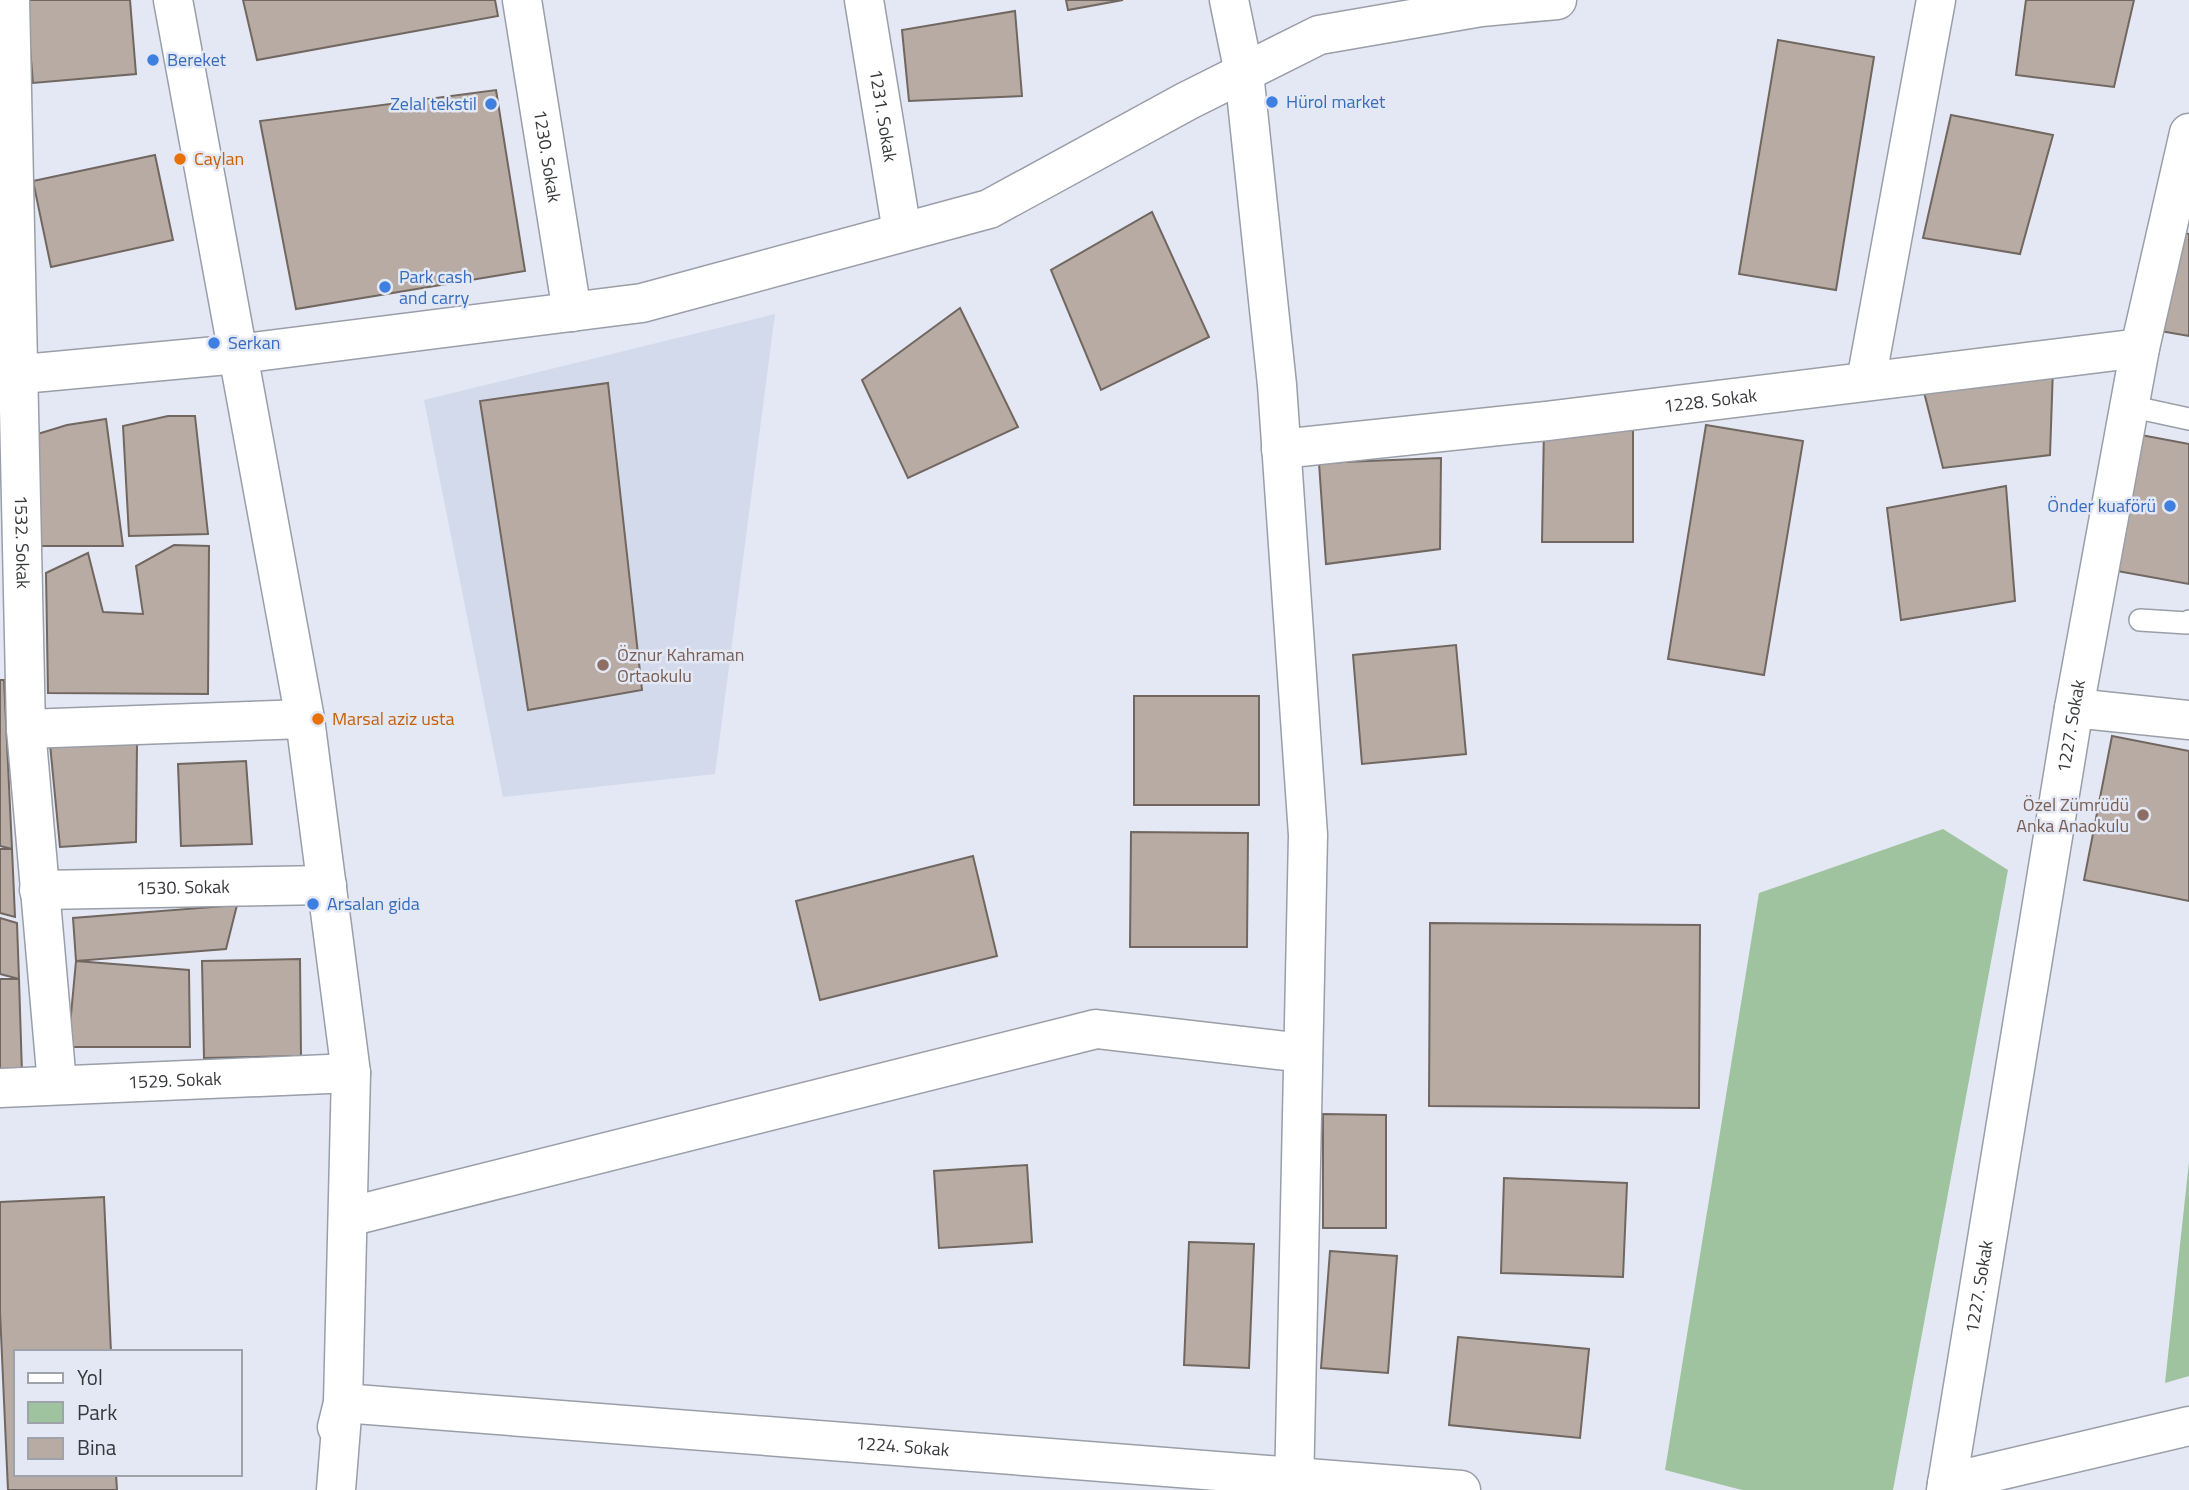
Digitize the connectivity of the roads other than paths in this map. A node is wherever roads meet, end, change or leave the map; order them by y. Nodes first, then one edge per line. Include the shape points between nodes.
1 (10, 0) edge
2 (173, 0) edge
3 (522, 0) edge
4 (864, 0) edge
5 (1230, 0) edge
6 (1550, 0) edge
7 (1557, 0) edge
8 (1936, 0) edge
9 (1324, 18) edge
10 (1244, 73) junction
11 (2189, 134) edge
12 (902, 232) junction
13 (572, 312) junction
14 (2140, 348) junction
15 (238, 354) junction
16 (9, 376) edge
17 (1866, 382) junction
18 (2129, 406) junction
19 (2189, 419) edge
20 (1281, 449) junction
21 (2140, 620) dead end
22 (2189, 621) edge
23 (2074, 708) junction
24 (305, 719) junction
25 (2189, 720) edge
26 (26, 729) junction
27 (327, 886) junction
28 (38, 890) junction
29 (1303, 1053) junction
30 (351, 1073) junction
31 (57, 1084) junction
32 (0, 1088) edge
33 (348, 1217) junction
34 (344, 1403) junction
35 (2189, 1426) edge
36 (1294, 1484) edge
37 (1946, 1486) edge
38 (319, 1490) edge
39 (336, 1490) edge
40 (1461, 1490) edge

1 - 16 street, 1532. Sokak
2 - 15 street
3 - 13 street, 1230. Sokak
4 - 12 street, 1231. Sokak
5 - 10 street
6 - 7 street
6 - 9 street
8 - 17 street
9 - 10 street
10 - 12 street via 989,209
10 - 20 street
11 - 14 street, 1227. Sokak
12 - 13 street via 642,303
13 - 15 street
14 - 17 street, 1228. Sokak
14 - 18 street, 1227. Sokak
15 - 16 street
15 - 24 street
16 - 26 street, 1532. Sokak
17 - 20 street, 1228. Sokak
18 - 19 lane
18 - 23 street, 1227. Sokak
20 - 29 street via 1308,835
21 - 22 lane
23 - 25 street
23 - 37 street, 1227. Sokak
24 - 26 street
24 - 27 street
26 - 28 street, 1532. Sokak
27 - 28 street, 1530. Sokak
27 - 30 street
28 - 31 street, 1532. Sokak
29 - 33 street via 1096,1029
29 - 36 street
30 - 31 street, 1529. Sokak
30 - 33 street
31 - 32 street, 1529. Sokak
33 - 34 street
34 - 36 street, 1224. Sokak
34 - 38 street
34 - 39 street
35 - 37 street
36 - 40 street, 1224. Sokak

